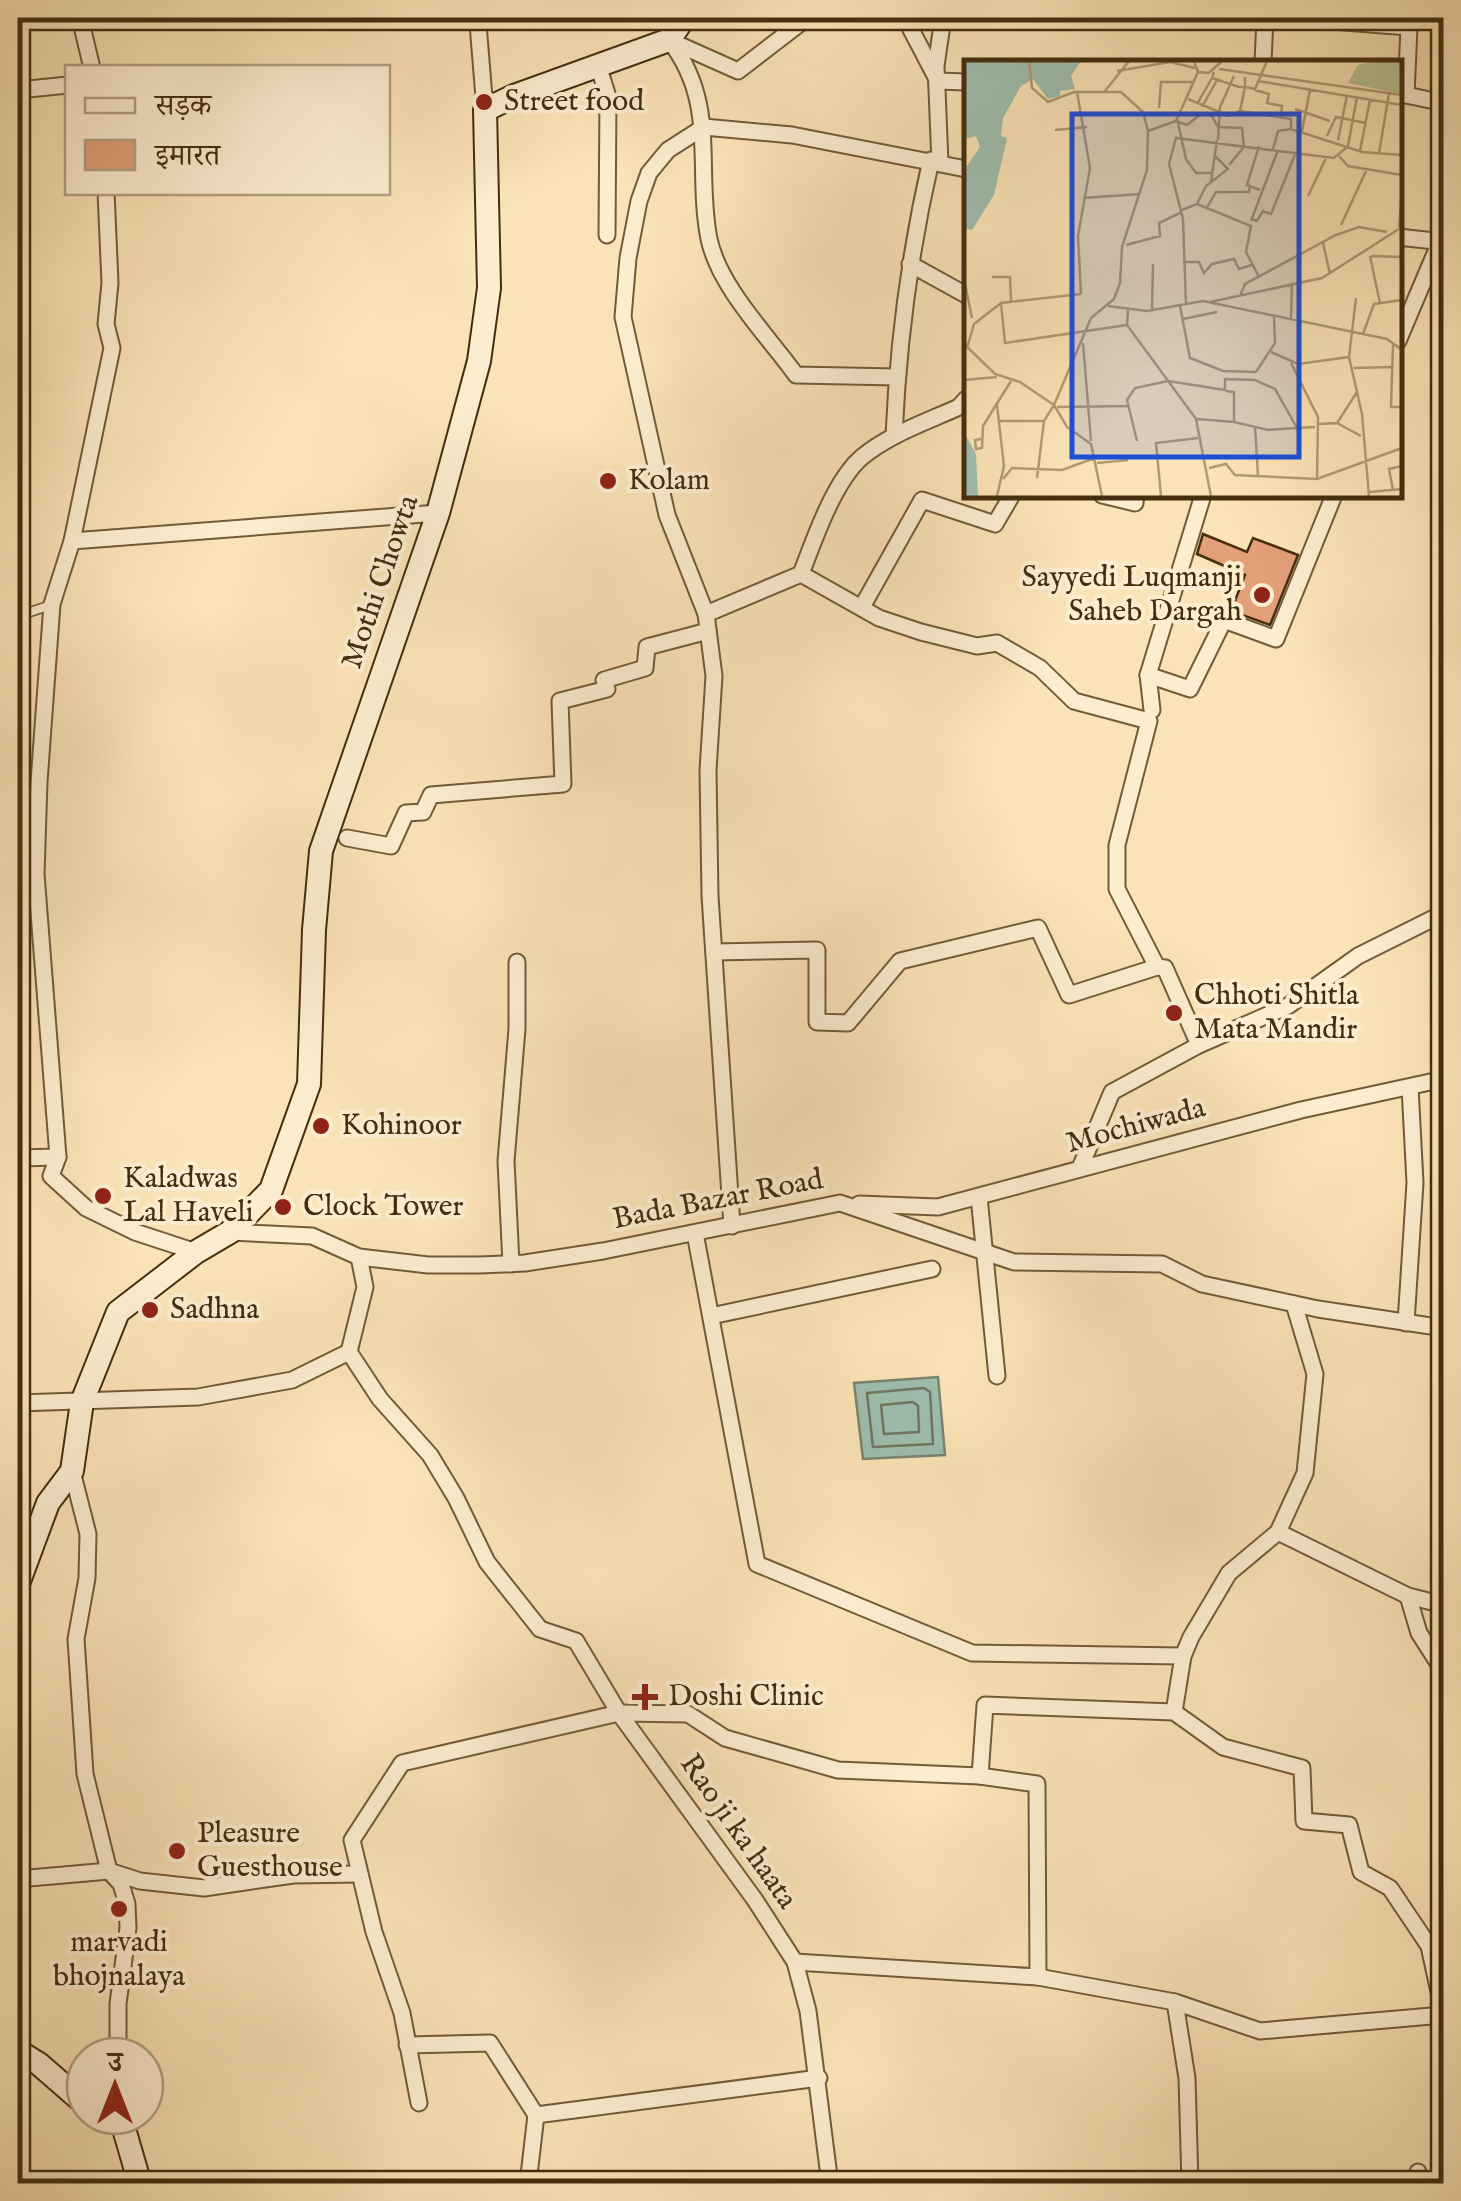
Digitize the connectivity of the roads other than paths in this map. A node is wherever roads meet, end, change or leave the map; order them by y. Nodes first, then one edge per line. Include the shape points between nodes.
1 (80, 18) edge
2 (474, 18) edge
3 (684, 18) edge
4 (807, 18) edge
5 (905, 18) edge
6 (943, 18) edge
7 (1265, 18) edge
8 (1292, 18) edge
9 (1345, 20) edge
10 (669, 40) junction
11 (1263, 60) edge
12 (91, 65) edge
13 (599, 68) junction
14 (938, 81) junction
15 (964, 82) edge
16 (65, 85) edge
17 (18, 90) edge
18 (1402, 97) edge
19 (1444, 103) edge
20 (485, 110) junction
21 (704, 127) junction
22 (936, 162) junction
23 (964, 169) edge
24 (106, 195) edge
25 (607, 235) dead end
26 (1401, 237) edge
27 (1442, 242) edge
28 (910, 264) junction
29 (964, 294) edge
30 (1401, 334) edge
31 (896, 377) junction
32 (964, 401) edge
33 (894, 436) junction
34 (1010, 498) edge
35 (1202, 498) edge
36 (1333, 498) edge
37 (438, 513) junction
38 (72, 541) junction
39 (801, 574) junction
40 (52, 604) junction
41 (862, 607) junction
42 (18, 616) edge
43 (707, 622) junction
44 (1148, 674) junction
45 (1151, 716) junction
46 (347, 838) dead end
47 (1444, 913) edge
48 (714, 952) junction
49 (517, 962) dead end
50 (1157, 967) junction
51 (1199, 1044) junction
52 (1444, 1080) edge
53 (1410, 1086) junction
54 (58, 1157) junction
55 (18, 1158) edge
56 (1080, 1168) junction
57 (979, 1196) junction
58 (840, 1204) junction
59 (732, 1226) junction
60 (230, 1232) junction
61 (695, 1233) junction
62 (196, 1252) junction
63 (986, 1253) junction
64 (359, 1257) junction
65 (511, 1264) junction
66 (932, 1269) dead end
67 (1294, 1304) junction
68 (711, 1316) junction
69 (1406, 1322) junction
70 (1444, 1328) edge
71 (349, 1352) junction
72 (997, 1376) dead end
73 (82, 1402) junction
74 (18, 1403) edge
75 (72, 1471) junction
76 (1278, 1532) junction
77 (18, 1584) edge
78 (1408, 1596) junction
79 (1444, 1605) edge
80 (1183, 1656) junction
81 (1444, 1672) edge
82 (1174, 1712) junction
83 (619, 1713) junction
84 (980, 1776) junction
85 (109, 1871) junction
86 (359, 1874) junction
87 (18, 1879) edge
88 (795, 1962) junction
89 (1038, 1977) junction
90 (1175, 2002) junction
91 (1443, 2015) edge
92 (118, 2036) edge
93 (408, 2045) junction
94 (18, 2051) edge
95 (819, 2078) junction
96 (65, 2087) edge
97 (418, 2102) dead end
98 (536, 2115) junction
99 (123, 2136) edge
100 (140, 2184) edge
101 (528, 2184) edge
102 (830, 2184) edge
103 (1190, 2184) edge

1 - 12 street
2 - 20 street
3 - 10 main road
4 - 10 street via 738,72
5 - 14 street
6 - 14 street
7 - 11 street
8 - 9 street
9 - 18 street via 1409,27
10 - 13 main road
10 - 21 street via 685,60
13 - 20 main road
13 - 25 street via 608,97
14 - 15 street
14 - 22 street
16 - 17 street
18 - 19 street
20 - 37 main road, Mothi Chowta via 489,288 479,361
21 - 22 street via 792,135
21 - 31 street via 710,242 730,288 796,375
21 - 43 street via 668,150 649,173 628,258 623,317 667,515
22 - 23 street
22 - 28 street
24 - 38 street via 106,324 112,348
26 - 27 street
27 - 30 street
28 - 29 street
28 - 31 street
31 - 33 street
32 - 33 street
33 - 39 street via 859,460 825,512
34 - 41 street via 996,524 922,500
35 - 44 street
36 - 44 street via 1276,639 1224,620 1190,688
37 - 38 street
37 - 60 main road, Mothi Chowta via 321,851 308,1084 271,1190
38 - 40 street
39 - 41 street
39 - 43 street
40 - 42 lane
40 - 54 street via 36,874
41 - 45 street via 921,632 977,646 997,644 1040,668 1074,701
43 - 46 street via 647,646 645,668 604,680 607,689 560,701 563,784 431,796 422,812 406,813 391,846
43 - 48 street via 714,676 708,770
44 - 45 street
45 - 50 street via 1117,845 1117,889
47 - 51 street via 1358,956 1288,1006
48 - 50 street via 817,950 817,1022 848,1023 900,961 1038,928 1069,995
48 - 59 street
49 - 65 street via 506,1162
50 - 51 street via 1165,968
51 - 56 street via 1112,1092
52 - 53 street, Mochiwada
53 - 56 street, Mochiwada
53 - 69 street via 1415,1182
54 - 55 street
54 - 62 street via 51,1176 86,1208
56 - 57 street, Mochiwada
57 - 58 street, Mochiwada via 938,1206
57 - 63 street
58 - 59 street, Bada Bazar Road
58 - 63 street, Bada Bazar Road
59 - 61 street, Bada Bazar Road
60 - 62 main road, Mothi Chowta
60 - 64 street, Bada Bazar Road via 312,1236
61 - 65 street, Bada Bazar Road
61 - 68 street
62 - 73 main road, Mothi Chowta via 118,1312
63 - 67 street, Bada Bazar Road via 1014,1262 1162,1264 1202,1284
63 - 72 street
64 - 65 street, Bada Bazar Road
64 - 71 street via 365,1287
66 - 68 street
67 - 69 street, Bada Bazar Road
67 - 76 street via 1315,1374 1305,1473
68 - 80 street via 758,1564 972,1653
69 - 70 street, Bada Bazar Road
71 - 73 street via 292,1380 198,1397
71 - 83 street, Rao ji ka haata via 430,1455 487,1562 540,1629 576,1641
73 - 74 street
73 - 75 main road, Mothi Chowta
75 - 77 main road via 48,1503
75 - 85 street via 88,1534 76,1639 85,1774
76 - 78 street
76 - 80 street via 1229,1573
78 - 79 street
78 - 81 street via 1419,1633
80 - 82 street
82 - 84 street via 985,1705
82 - 91 street via 1222,1747 1302,1768 1304,1820 1349,1824 1361,1872 1390,1888 1429,1946
83 - 84 street via 688,1714 725,1738 838,1770
83 - 86 street via 402,1763 352,1840
83 - 88 street, Rao ji ka haata
84 - 89 street via 1037,1784
85 - 86 street via 204,1888
85 - 87 street
85 - 92 street via 124,1893 128,1916
86 - 93 street
88 - 89 street
88 - 95 street, Rao ji ka haata
89 - 90 street
90 - 91 street via 1260,2030
90 - 103 street via 1187,2078
93 - 97 street
93 - 98 street via 490,2044
94 - 96 main road
95 - 98 street
95 - 102 street, Rao ji ka haata
98 - 101 street
99 - 100 main road

